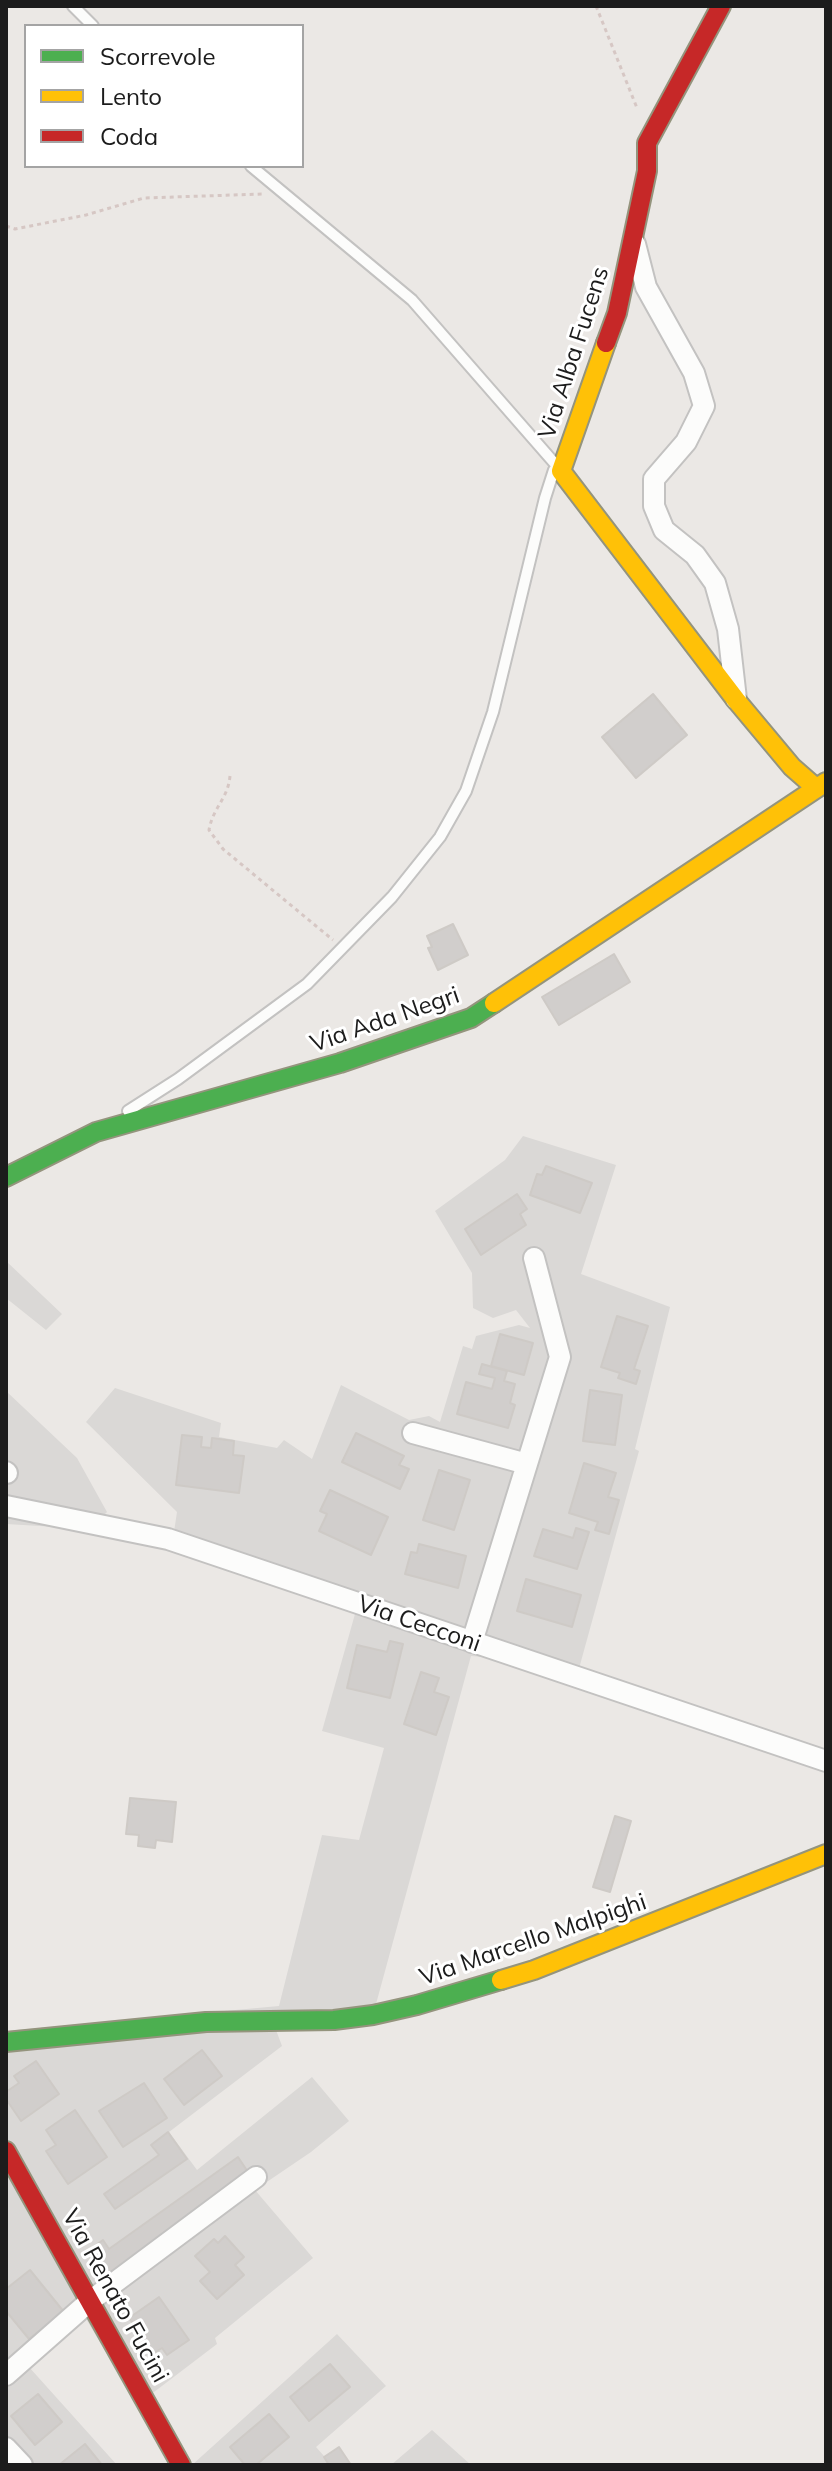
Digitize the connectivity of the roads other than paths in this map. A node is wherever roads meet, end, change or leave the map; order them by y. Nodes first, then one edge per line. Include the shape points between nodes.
1 (73, 6) edge
2 (721, 6) edge
3 (91, 24) edge
4 (253, 168) edge
5 (633, 236) junction
6 (559, 468) junction
7 (736, 700) junction
8 (821, 785) edge
9 (96, 1132) junction
10 (6, 1177) edge
11 (534, 1258) dead end
12 (413, 1433) dead end
13 (527, 1464) junction
14 (6, 1506) edge
15 (472, 1642) junction
16 (826, 1761) edge
17 (826, 1854) edge
18 (6, 2042) edge
19 (6, 2151) edge
20 (256, 2177) dead end
21 (90, 2301) junction
22 (6, 2375) edge
23 (6, 2448) edge
24 (22, 2465) edge
25 (181, 2465) edge

1 - 3 lane
2 - 5 street, Via Alba Fucens via 647,143 647,171
4 - 6 lane via 412,300
5 - 6 street, Via Alba Fucens via 617,313
5 - 7 street via 646,287 694,373 704,406 686,442 654,479 654,506 664,530 695,555 715,583 728,629
6 - 7 street, Via Alba Fucens
6 - 9 lane via 537,526 493,712 466,791 440,837 392,897 307,984
7 - 8 street, Via Alba Fucens via 792,767
8 - 9 street, Via Ada Negri via 471,1018 340,1063
9 - 10 street, Via Ada Negri
11 - 13 street via 560,1357
12 - 13 street
13 - 15 street
14 - 15 street, Via Cecconi via 168,1539
15 - 16 street, Via Cecconi
17 - 18 street, Via Marcello Malpighi via 534,1970 387,2012 334,2020 206,2022
19 - 21 street, Via Renato Fucini
20 - 21 street
21 - 22 street
21 - 25 street, Via Renato Fucini
23 - 24 street

